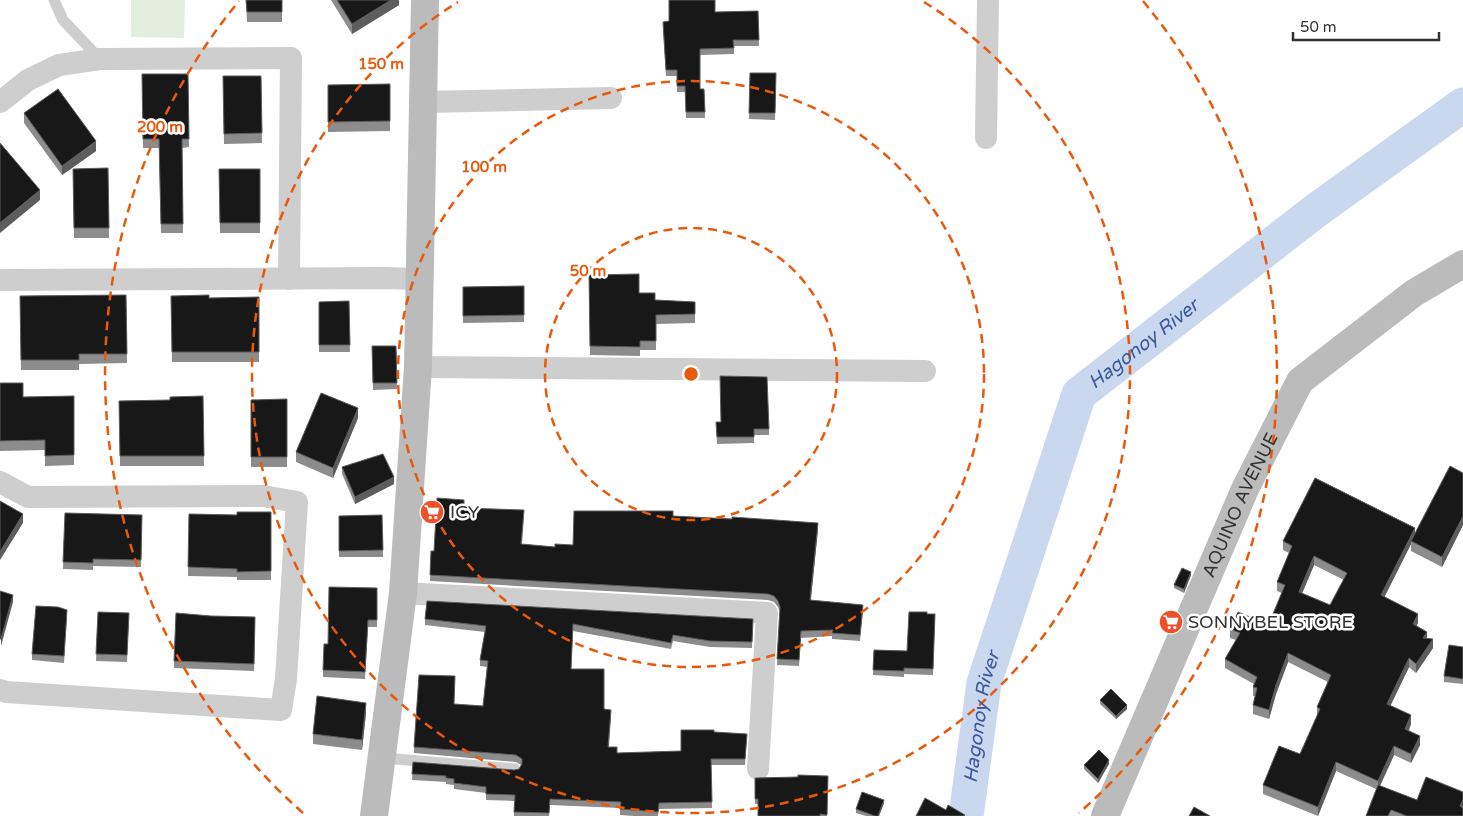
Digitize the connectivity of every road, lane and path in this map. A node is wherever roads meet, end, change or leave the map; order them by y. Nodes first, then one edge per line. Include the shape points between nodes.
1 (54, 0) edge
2 (425, 0) edge
3 (988, 0) edge
4 (100, 59) junction
5 (611, 98) dead end
6 (0, 102) edge
7 (423, 102) junction
8 (986, 138) dead end
9 (1463, 264) edge
10 (289, 279) junction
11 (420, 279) junction
12 (0, 280) edge
13 (418, 367) junction
14 (924, 371) dead end
15 (0, 482) edge
16 (404, 593) junction
17 (0, 690) edge
18 (382, 758) junction
19 (515, 769) edge
20 (758, 769) dead end
21 (374, 816) edge
22 (1104, 816) edge

1 - 4 lane via 63,20
2 - 7 street
3 - 8 street
4 - 6 street via 60,64 28,80
4 - 10 street via 291,58
5 - 7 street
7 - 11 street
9 - 22 street, AQUINO AVENUE via 1414,293 1300,381 1245,489
10 - 11 street
10 - 12 street
11 - 13 street
13 - 14 street
13 - 16 street
15 - 17 street via 28,496 263,496 297,502 286,679 281,710
16 - 18 street
16 - 20 street via 766,613
18 - 19 lane
18 - 21 street

